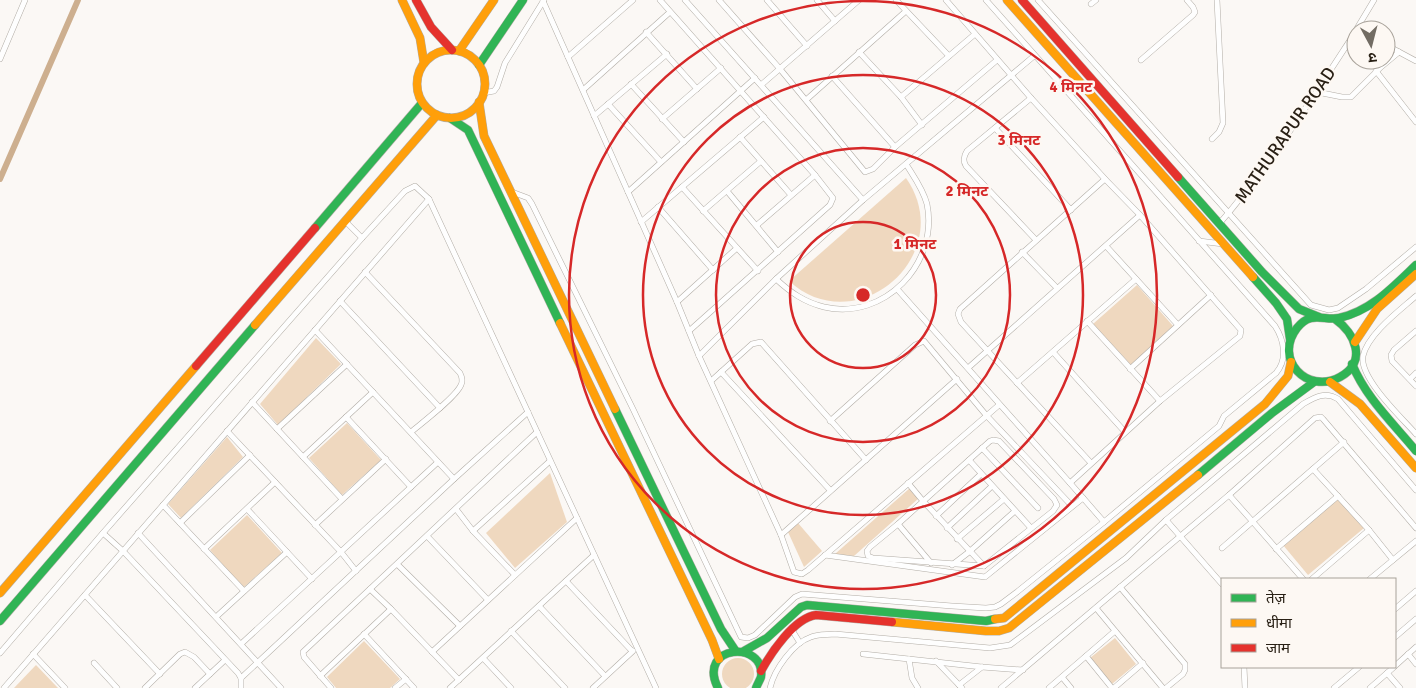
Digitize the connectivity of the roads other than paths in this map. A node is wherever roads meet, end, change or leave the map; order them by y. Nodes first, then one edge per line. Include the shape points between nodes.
1 (25, 0) edge
2 (402, 0) edge
3 (416, 0) edge
4 (494, 0) edge
5 (523, 0) edge
6 (544, 0) edge
7 (633, 0) edge
8 (660, 0) edge
9 (685, 0) edge
10 (719, 0) edge
11 (767, 0) edge
12 (817, 0) edge
13 (859, 0) edge
14 (896, 0) edge
15 (946, 0) edge
16 (986, 0) edge
17 (1007, 0) edge
18 (1022, 0) edge
19 (1038, 0) edge
20 (1187, 0) edge
21 (1217, 0) edge
22 (1374, 0) edge
23 (906, 11) junction
24 (670, 12) junction
25 (1363, 20) edge
26 (835, 21) junction
27 (646, 32) junction
28 (975, 34) junction
29 (807, 46) junction
30 (1346, 48) edge
31 (455, 50) junction
32 (1396, 50) edge
33 (859, 52) junction
34 (1399, 52) junction
35 (666, 54) junction
36 (949, 56) junction
37 (1034, 56) junction
38 (568, 57) junction
39 (0, 58) edge
40 (997, 60) junction
41 (1141, 60) dead end
42 (1416, 61) edge
43 (424, 63) junction
44 (478, 64) junction
45 (721, 68) junction
46 (780, 69) junction
47 (1376, 71) junction
48 (1010, 74) junction
49 (832, 76) junction
50 (755, 78) junction
51 (632, 84) junction
52 (761, 85) junction
53 (697, 89) junction
54 (583, 90) junction
55 (742, 91) junction
56 (1317, 92) junction
57 (483, 93) junction
58 (901, 97) junction
59 (1031, 98) junction
60 (806, 100) junction
61 (479, 102) junction
62 (422, 103) junction
63 (608, 104) junction
64 (437, 115) junction
65 (594, 116) junction
66 (764, 117) junction
67 (450, 118) junction
68 (662, 119) junction
69 (1415, 121) edge
70 (922, 125) junction
71 (995, 128) junction
72 (740, 137) junction
73 (1212, 139) dead end
74 (684, 142) junction
75 (895, 147) junction
76 (761, 161) junction
77 (661, 162) junction
78 (906, 164) junction
79 (815, 175) junction
80 (1105, 180) junction
81 (682, 187) junction
82 (726, 191) junction
83 (512, 192) junction
84 (628, 192) junction
85 (791, 195) junction
86 (429, 199) junction
87 (863, 200) junction
88 (658, 207) junction
89 (1071, 210) junction
90 (703, 211) junction
91 (1229, 213) junction
92 (1140, 215) junction
93 (346, 222) junction
94 (641, 222) junction
95 (1219, 224) junction
96 (757, 225) junction
97 (362, 238) junction
98 (1036, 240) junction
99 (1199, 241) junction
100 (1224, 244) junction
101 (1106, 246) junction
102 (1416, 247) edge
103 (736, 248) junction
104 (778, 252) junction
105 (1022, 252) junction
106 (1416, 265) edge
107 (713, 270) junction
108 (758, 271) junction
109 (365, 272) junction
110 (1416, 274) edge
111 (776, 279) junction
112 (1136, 279) junction
113 (1057, 288) junction
114 (898, 290) junction
115 (1211, 295) junction
116 (1416, 296) edge
117 (340, 301) junction
118 (677, 302) junction
119 (1319, 316) junction
120 (1335, 319) junction
121 (1087, 321) junction
122 (1178, 325) junction
123 (315, 330) junction
124 (689, 331) junction
125 (1416, 331) edge
126 (1290, 339) junction
127 (1355, 342) junction
128 (987, 350) junction
129 (1053, 352) junction
130 (699, 356) junction
131 (1291, 362) junction
132 (347, 364) junction
133 (1352, 364) junction
134 (968, 368) junction
135 (1130, 368) junction
136 (721, 372) junction
137 (1416, 373) edge
138 (957, 378) junction
139 (1410, 379) junction
140 (711, 381) junction
141 (1314, 382) junction
142 (1330, 382) junction
143 (1017, 383) junction
144 (1416, 386) edge
145 (373, 392) junction
146 (1160, 401) junction
147 (252, 402) junction
148 (999, 405) junction
149 (440, 408) junction
150 (528, 412) junction
151 (986, 415) junction
152 (346, 417) junction
153 (830, 421) junction
154 (277, 429) junction
155 (227, 431) junction
156 (411, 432) junction
157 (537, 432) junction
158 (1126, 432) junction
159 (1416, 434) edge
160 (1344, 442) junction
161 (982, 448) junction
162 (1416, 451) edge
163 (250, 455) junction
164 (303, 457) junction
165 (386, 459) junction
166 (866, 460) junction
167 (968, 460) junction
168 (550, 461) junction
169 (438, 462) junction
170 (1091, 463) junction
171 (1416, 468) edge
172 (1314, 469) junction
173 (981, 474) junction
174 (454, 479) junction
175 (276, 482) junction
176 (908, 483) junction
177 (1070, 483) junction
178 (992, 486) junction
179 (411, 487) junction
180 (830, 490) junction
181 (1416, 490) edge
182 (1229, 495) junction
183 (1338, 496) junction
184 (1083, 498) junction
185 (342, 499) junction
186 (1004, 499) junction
187 (923, 502) junction
188 (163, 505) junction
189 (1072, 506) junction
190 (1038, 508) dead end
191 (246, 509) junction
192 (456, 509) junction
193 (1015, 512) junction
194 (936, 516) junction
195 (577, 518) junction
196 (1166, 520) junction
197 (1104, 522) junction
198 (1253, 522) junction
199 (180, 523) junction
200 (315, 524) junction
201 (898, 524) junction
202 (947, 528) junction
203 (1031, 528) junction
204 (1416, 528) edge
205 (1369, 530) junction
206 (473, 531) junction
207 (103, 533) junction
208 (138, 533) junction
209 (781, 535) junction
210 (427, 536) junction
211 (1181, 537) junction
212 (957, 539) junction
213 (1416, 541) edge
214 (204, 548) junction
215 (1222, 548) dead end
216 (1276, 549) junction
217 (123, 551) junction
218 (286, 552) junction
219 (341, 552) junction
220 (969, 552) junction
221 (594, 555) junction
222 (825, 555) junction
223 (1393, 560) junction
224 (932, 563) junction
225 (396, 564) junction
226 (951, 565) junction
227 (984, 566) junction
228 (356, 571) junction
229 (515, 575) junction
230 (1302, 578) edge
231 (1313, 578) edge
232 (1371, 578) edge
233 (312, 579) junction
234 (566, 581) junction
235 (1221, 583) edge
236 (1120, 588) junction
237 (370, 589) junction
238 (244, 591) junction
239 (1416, 591) edge
240 (0, 593) edge
241 (84, 595) junction
242 (488, 600) junction
243 (539, 606) junction
244 (1096, 608) junction
245 (1396, 608) edge
246 (392, 609) junction
247 (216, 617) junction
248 (773, 618) junction
249 (1416, 619) edge
250 (0, 622) edge
251 (460, 626) junction
252 (780, 626) junction
253 (792, 630) junction
254 (511, 631) junction
255 (1115, 631) junction
256 (364, 634) junction
257 (1396, 636) edge
258 (800, 643) junction
259 (241, 644) junction
260 (637, 647) junction
261 (1416, 647) edge
262 (735, 650) junction
263 (744, 651) junction
264 (432, 652) junction
265 (632, 652) junction
266 (0, 653) edge
267 (33, 654) junction
268 (863, 654) dead end
269 (1408, 654) junction
270 (1086, 656) junction
271 (483, 658) junction
272 (719, 659) junction
273 (909, 659) junction
274 (226, 660) junction
275 (936, 661) junction
276 (257, 662) junction
277 (94, 663) dead end
278 (1143, 663) junction
279 (1396, 664) edge
280 (1416, 664) edge
281 (982, 667) junction
282 (1244, 668) edge
283 (1358, 668) edge
284 (1392, 668) edge
285 (1023, 670) junction
286 (761, 671) junction
287 (1387, 673) junction
288 (160, 674) junction
289 (210, 674) junction
290 (320, 676) junction
291 (605, 676) junction
292 (1062, 677) junction
293 (241, 678) junction
294 (406, 678) junction
295 (459, 680) junction
296 (655, 686) edge
297 (715, 686) edge
298 (508, 687) edge
299 (961, 687) edge
300 (4, 688) edge
301 (65, 688) edge
302 (117, 688) edge
303 (145, 688) edge
304 (195, 688) edge
305 (241, 688) edge
306 (281, 688) edge
307 (331, 688) edge
308 (395, 688) edge
309 (414, 688) edge
310 (450, 688) edge
311 (565, 688) edge
312 (593, 688) edge
313 (648, 688) edge
314 (756, 688) edge
315 (770, 688) edge
316 (918, 688) edge
317 (1002, 688) edge
318 (1049, 688) edge
319 (1071, 688) edge
320 (1113, 688) edge
321 (1164, 688) edge
322 (1245, 688) edge
323 (1334, 688) edge
324 (1370, 688) edge
325 (1400, 688) edge

1 - 39 street
2 - 43 street via 422,42
3 - 31 street via 438,38
4 - 31 street
5 - 44 street
6 - 38 street
6 - 57 street via 504,63 497,87
7 - 38 street
8 - 24 street
9 - 50 street
10 - 46 street
11 - 29 street
12 - 26 street
13 - 26 street
14 - 23 street
15 - 28 street
16 - 37 street
17 - 100 street
18 - 95 street
19 - 91 street
20 - 41 street via 1193,6 1193,15
21 - 73 street via 1223,123
22 - 25 street, MATHURAPUR ROAD
23 - 33 street
23 - 36 street
24 - 27 street
24 - 45 street
26 - 29 street
27 - 35 street
27 - 54 street
28 - 36 street
28 - 40 street
29 - 46 street
30 - 56 street, MATHURAPUR ROAD
31 - 43 street via 441,51
31 - 44 street
32 - 34 street
33 - 49 street
33 - 58 street
34 - 42 street
34 - 47 street
35 - 51 street
35 - 53 street
36 - 58 street
37 - 48 street
37 - 99 street
38 - 54 street
40 - 48 street
40 - 70 street
43 - 62 street via 417,82
44 - 57 street via 485,83
45 - 53 street
45 - 55 street
46 - 52 street
46 - 60 street
47 - 56 street via 1351,97
47 - 69 street
48 - 59 street
48 - 78 street
49 - 60 street
49 - 75 street
50 - 52 street
50 - 55 street
51 - 63 street
51 - 68 street
52 - 87 street
53 - 68 street
54 - 65 street
55 - 66 street
55 - 74 street
56 - 91 street, MATHURAPUR ROAD
57 - 61 street
58 - 70 street
59 - 71 street
59 - 80 street
60 - 75 street via 866,172
61 - 67 street via 461,116
61 - 83 street via 484,136
62 - 64 street
62 - 240 street
63 - 65 street
63 - 77 street
64 - 67 street
64 - 93 street
65 - 84 street
66 - 72 street
66 - 79 street
67 - 272 street via 468,130
68 - 74 street
70 - 75 street
71 - 89 street
71 - 98 street via 967,151 964,161
72 - 76 street
72 - 81 street
74 - 77 street
76 - 82 street
76 - 85 street
77 - 84 street
78 - 87 street
78 - 114 street via 919,183 926,204 928,227 918,263
79 - 85 street
79 - 104 street via 830,194 832,202
80 - 89 street
80 - 92 street
81 - 88 street
81 - 90 street
82 - 90 street
82 - 96 street
83 - 248 street via 528,198 532,204 633,409 738,634 744,638 752,637
83 - 262 street via 721,629
84 - 94 street
85 - 96 street
86 - 97 street via 419,188 412,186
86 - 109 street
86 - 150 street
87 - 111 street
88 - 94 street
88 - 107 street
89 - 98 street
90 - 103 street
91 - 95 street, MATHURAPUR ROAD
91 - 102 street via 1307,303 1329,310 1338,308 1362,292
92 - 101 street
92 - 115 street
93 - 97 street
93 - 250 street
94 - 118 street
95 - 119 street via 1299,309
96 - 104 street
97 - 207 street
98 - 105 street
99 - 100 street
99 - 197 street via 1275,326 1283,347 1282,366 1224,416 1219,426
100 - 126 street via 1288,318
101 - 112 street
101 - 113 street
103 - 107 street
103 - 108 street
104 - 108 street
105 - 113 street
105 - 128 street via 958,314 961,322
106 - 120 street via 1370,306
107 - 118 street
108 - 124 street
109 - 117 street
109 - 149 street via 460,373 461,385
110 - 127 street via 1377,309
111 - 114 street via 807,302 826,308 865,306
111 - 130 street
112 - 121 street
112 - 122 street
113 - 128 street
114 - 134 street
115 - 122 street
115 - 146 street via 1239,328 1240,336
116 - 159 street via 1376,333 1363,359 1373,384
117 - 123 street
117 - 149 street
118 - 124 street
119 - 120 street
119 - 126 street via 1307,320
120 - 127 street via 1351,332
121 - 129 street
121 - 135 street
122 - 135 street
123 - 132 street
123 - 147 street
124 - 130 street
125 - 139 street via 1391,355 1392,361
126 - 131 street
127 - 133 street
128 - 134 street
128 - 143 street
129 - 143 street
129 - 158 street
130 - 140 street
131 - 141 street via 1300,375
131 - 252 street via 1288,376 1265,404 1004,618 986,621 814,605 801,607
132 - 145 street
132 - 154 street
133 - 142 street via 1340,379
133 - 162 street via 1356,376
134 - 148 street
135 - 146 street
136 - 140 street
136 - 153 street via 752,344 761,342
136 - 180 street
137 - 139 street
138 - 151 street
138 - 153 street via 922,341
138 - 166 street
139 - 144 street
140 - 209 street
141 - 142 street
141 - 253 street via 1009,628 998,632 816,615 808,616
142 - 171 street via 1360,404
143 - 170 street
145 - 152 street
145 - 156 street
146 - 158 street
147 - 154 street
147 - 155 street
148 - 151 street
148 - 177 street
149 - 156 street
150 - 157 street
150 - 174 street
151 - 176 street
151 - 189 street
152 - 164 street
152 - 165 street
153 - 166 street
154 - 164 street
155 - 163 street
155 - 188 street
156 - 169 street
157 - 168 street
157 - 192 street
158 - 170 street
160 - 172 street
160 - 182 street via 1321,417 1315,418
160 - 204 street
161 - 167 street
161 - 190 street
161 - 203 street via 990,441 999,441 1056,502 1053,511
163 - 175 street
163 - 199 street
164 - 185 street
165 - 179 street
165 - 185 street
166 - 180 street
167 - 173 street
167 - 187 street
168 - 195 street
168 - 206 street
169 - 174 street
169 - 179 street
170 - 177 street
172 - 183 street
172 - 198 street
173 - 178 street
173 - 194 street
174 - 228 street
175 - 191 street
175 - 200 street
176 - 187 street
176 - 222 street
177 - 184 street
178 - 186 street
178 - 202 street
179 - 219 street
180 - 209 street
181 - 196 street via 1338,398 1326,394 1303,404
182 - 198 street
182 - 211 street
183 - 205 street
183 - 216 street
184 - 189 street
184 - 197 street
185 - 200 street
186 - 193 street
186 - 212 street
187 - 194 street
187 - 201 street
188 - 199 street
188 - 208 street
189 - 222 street via 985,578
191 - 214 street
191 - 218 street
192 - 206 street
192 - 210 street
193 - 203 street
193 - 220 street
194 - 202 street
195 - 221 street
195 - 229 street
196 - 211 street
196 - 258 street via 1126,558 1010,645 990,648 835,634 812,636
197 - 248 street via 995,607 802,594
198 - 215 street
198 - 216 street
199 - 214 street
200 - 219 street
201 - 224 street
201 - 224 street via 868,549 868,556
202 - 212 street
203 - 227 street
205 - 223 street
205 - 231 street
206 - 229 street
207 - 217 street
207 - 266 street
208 - 217 street
208 - 247 street
209 - 222 street via 794,572 798,574
210 - 225 street
210 - 242 street
211 - 235 street
211 - 236 street
212 - 220 street
213 - 223 street
214 - 238 street
216 - 230 street
217 - 241 street
217 - 274 street
218 - 233 street
218 - 238 street
219 - 228 street
219 - 233 street
220 - 226 street
220 - 227 street
221 - 234 street
221 - 260 street
223 - 232 street
224 - 226 street
225 - 237 street
225 - 251 street
226 - 227 street
228 - 276 street
229 - 242 street
233 - 259 street
234 - 243 street
234 - 265 street
236 - 244 street
236 - 321 street via 1185,664 1183,674
237 - 246 street
237 - 290 street via 303,652
238 - 247 street
239 - 245 street
241 - 267 street
241 - 288 street
242 - 251 street
243 - 254 street
243 - 291 street
244 - 255 street
244 - 285 street
246 - 256 street
246 - 264 street
247 - 259 street
248 - 252 street
249 - 257 street
251 - 264 street
252 - 263 street via 765,640
253 - 258 street
253 - 286 street via 772,651
254 - 271 street
254 - 311 street
255 - 270 street
255 - 278 street
256 - 290 street
256 - 294 street
258 - 315 street via 773,674
259 - 276 street
260 - 265 street
260 - 296 street
261 - 269 street
262 - 263 street
262 - 272 street
263 - 286 street via 755,659
264 - 295 street
265 - 291 street
267 - 300 street
267 - 301 street
268 - 273 street
269 - 279 street
269 - 280 street
270 - 292 street
270 - 320 street
271 - 295 street
271 - 298 street
272 - 297 street via 714,667
273 - 275 street
273 - 316 street via 912,678
274 - 289 street
274 - 293 street
275 - 281 street
275 - 299 street
276 - 293 street
276 - 306 street
277 - 302 street
278 - 320 street
278 - 321 street
281 - 285 street
281 - 299 street
282 - 322 street
283 - 323 street
284 - 287 street
285 - 317 street
286 - 314 street
287 - 324 street
287 - 325 street
288 - 289 street via 185,652
288 - 303 street
289 - 304 street
290 - 307 street
291 - 312 street
292 - 318 street
292 - 319 street
293 - 305 street
294 - 308 street
294 - 309 street
295 - 310 street
296 - 313 street

